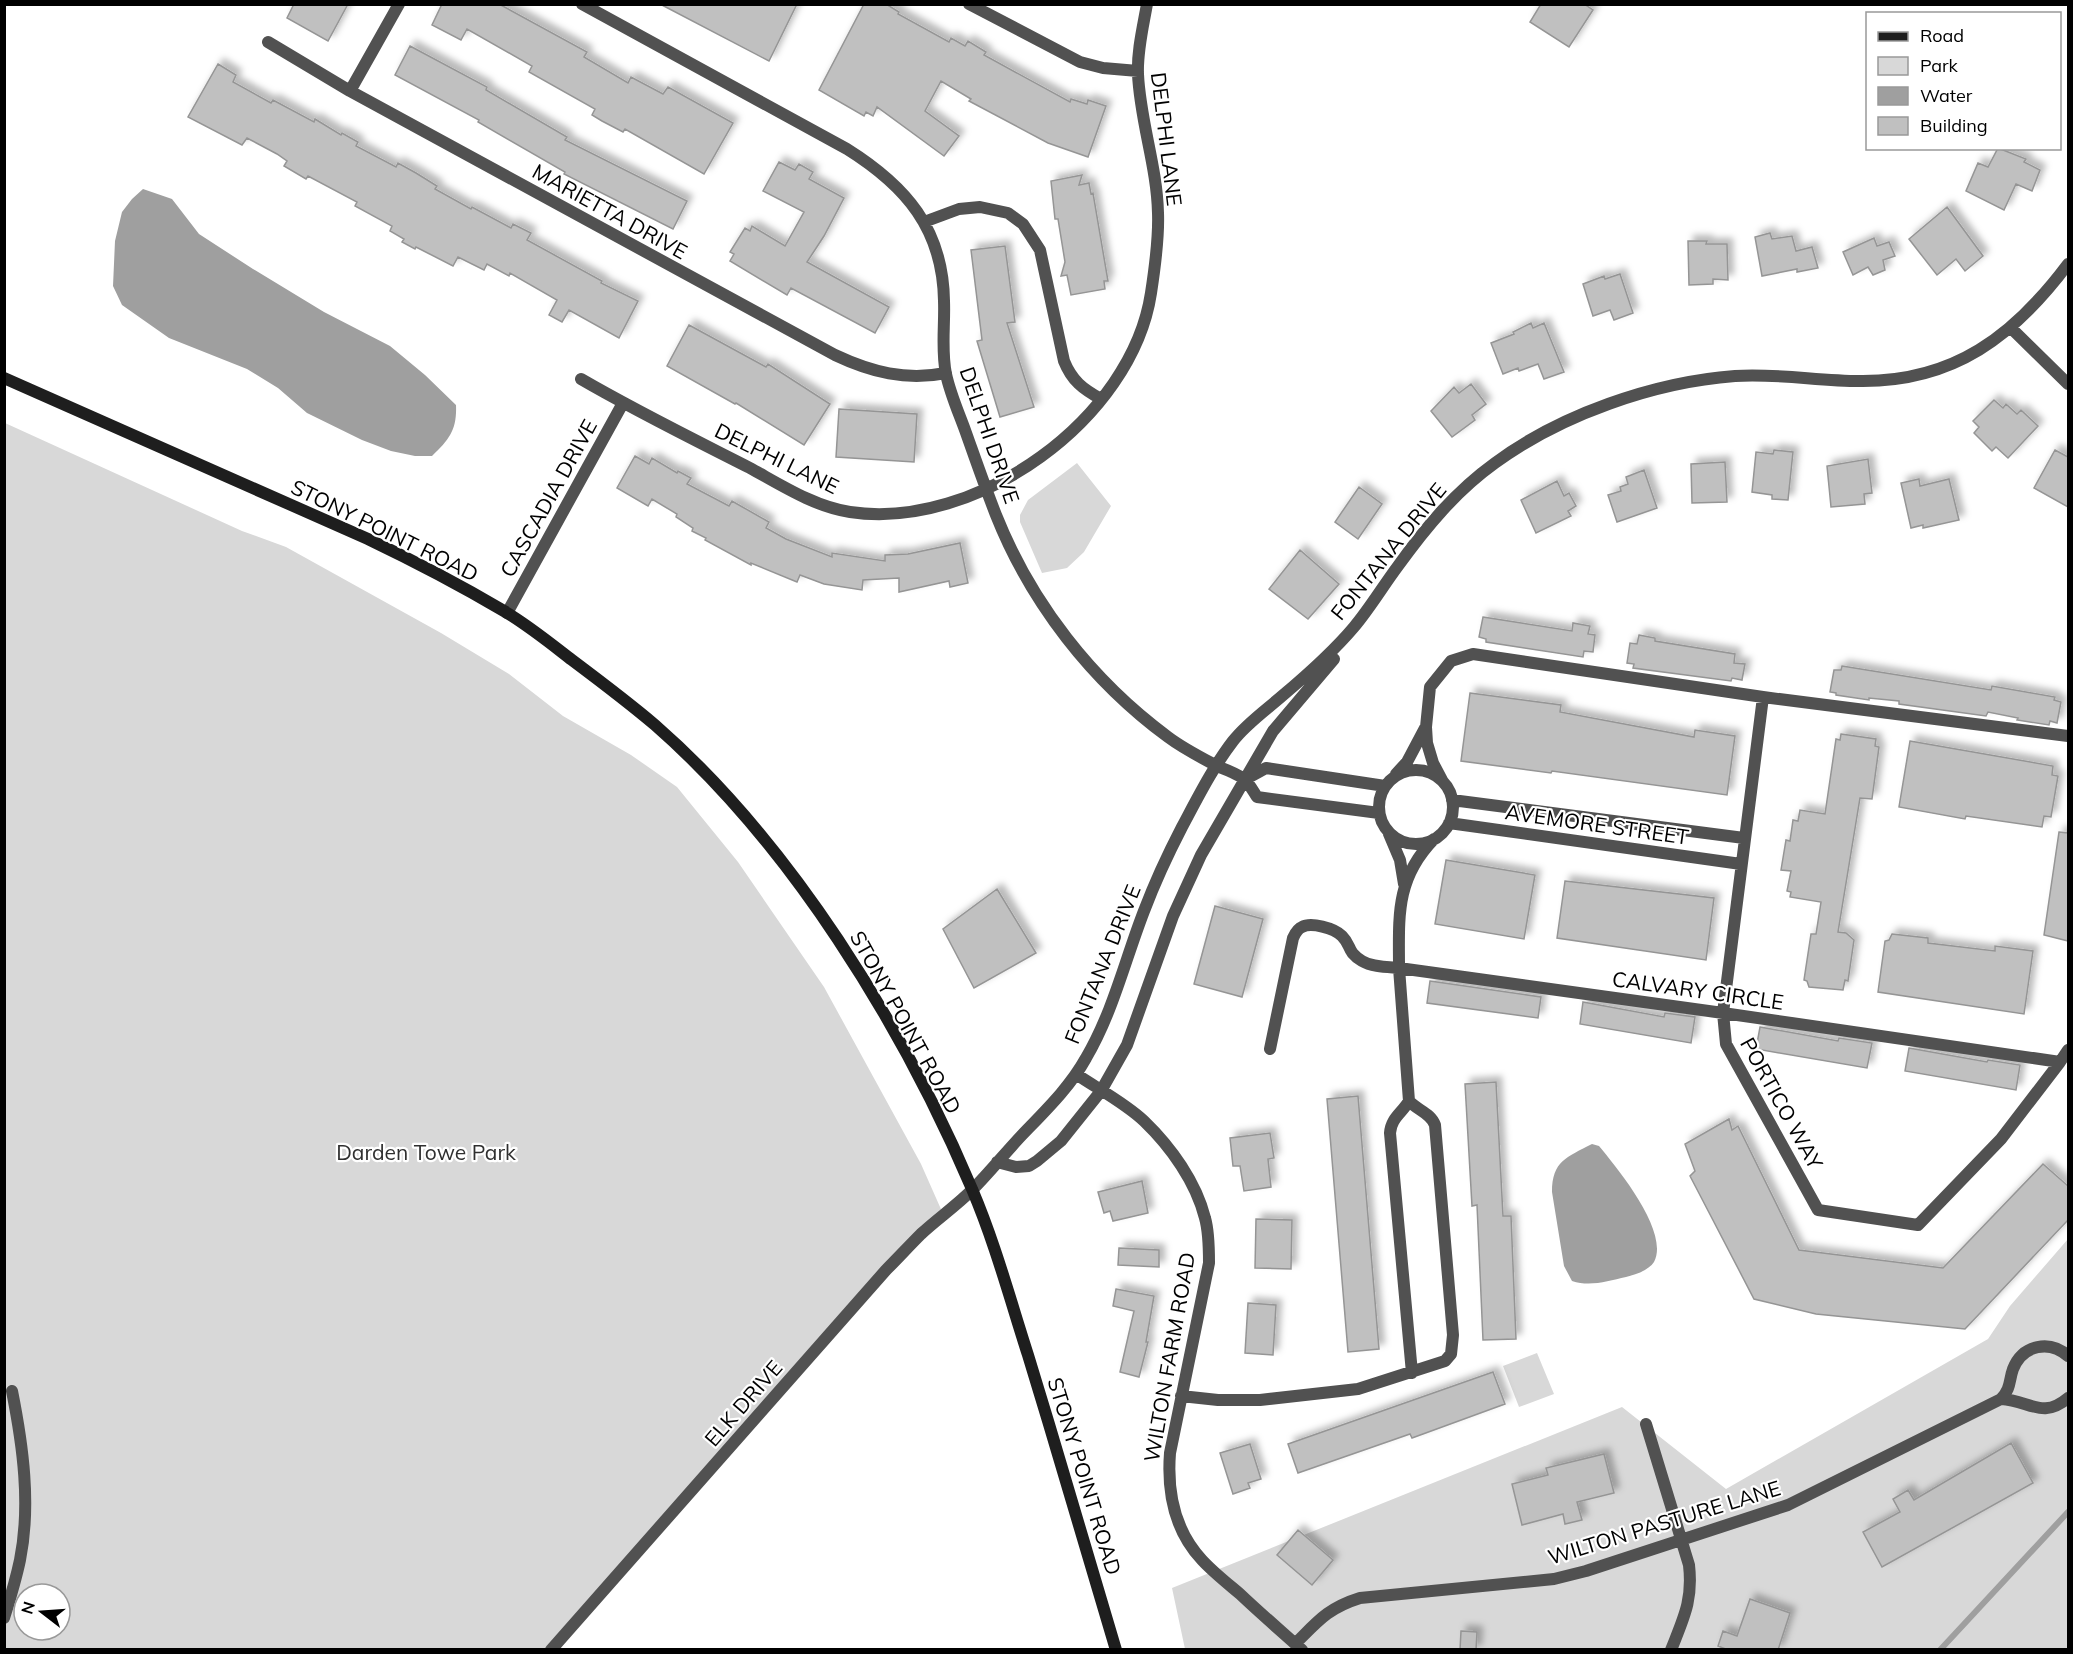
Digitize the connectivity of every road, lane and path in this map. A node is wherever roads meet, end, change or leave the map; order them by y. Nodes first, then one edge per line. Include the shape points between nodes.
1 (399, 4) edge
2 (582, 4) edge
3 (969, 4) edge
4 (1147, 4) edge
5 (268, 42) dead end
6 (1138, 71) junction
7 (350, 91) junction
8 (924, 222) junction
9 (2068, 264) edge
10 (2011, 328) junction
11 (946, 373) junction
12 (4, 378) edge
13 (581, 379) dead end
14 (2068, 384) edge
15 (1101, 399) junction
16 (623, 403) junction
17 (986, 488) junction
18 (507, 613) junction
19 (1356, 626) junction
20 (1762, 697) junction
21 (1426, 727) junction
22 (2068, 736) edge
23 (1218, 766) junction
24 (1245, 779) junction
25 (1442, 780) junction
26 (1390, 781) junction
27 (1452, 800) junction
28 (1379, 813) junction
29 (1449, 823) junction
30 (1387, 830) junction
31 (1744, 838) junction
32 (1434, 839) junction
33 (1741, 864) junction
34 (1404, 884) junction
35 (1399, 968) junction
36 (1723, 1013) junction
37 (1270, 1048) dead end
38 (2068, 1050) edge
39 (2060, 1062) junction
40 (1076, 1074) junction
41 (1101, 1091) junction
42 (1409, 1101) junction
43 (997, 1162) junction
44 (972, 1190) junction
45 (2068, 1356) edge
46 (1412, 1373) junction
47 (12, 1391) dead end
48 (1181, 1396) junction
49 (2068, 1398) edge
50 (2001, 1399) junction
51 (1646, 1424) dead end
52 (1682, 1540) junction
53 (4, 1617) edge
54 (1299, 1647) edge
55 (551, 1650) edge
56 (1116, 1650) edge
57 (1671, 1650) edge

1 - 7 street
2 - 8 street, DELPHI DRIVE via 865,161 899,189
3 - 6 street via 1080,62
4 - 6 street, DELPHI LANE
5 - 7 street, MARIETTA DRIVE
6 - 15 street, DELPHI LANE via 1158,213 1156,256 1151,296 1138,339
7 - 11 street, MARIETTA DRIVE via 850,362 901,376
8 - 11 street, DELPHI DRIVE via 943,279
8 - 15 street via 970,207 1000,210 1023,224 1040,250 1069,373 1082,388
9 - 10 street, FONTANA DRIVE
10 - 14 street
10 - 19 street, FONTANA DRIVE via 1990,344 1927,373 1862,381 1735,376 1679,383 1642,392 1544,433 1463,489 1430,524
11 - 17 street, DELPHI DRIVE
12 - 18 main road, STONY POINT ROAD via 368,539
13 - 16 street, DELPHI LANE
15 - 17 street, DELPHI LANE via 1049,452
16 - 17 street, DELPHI LANE via 810,500 848,512 882,514 937,506
16 - 18 street, CASCADIA DRIVE
17 - 23 street, DELPHI DRIVE via 1030,585 1072,646 1150,723 1187,750
18 - 44 main road, STONY POINT ROAD via 656,725 760,835 867,985 928,1095
19 - 23 street, FONTANA DRIVE via 1234,740
19 - 24 street via 1273,731
20 - 21 street via 1473,654 1451,661 1430,687
20 - 22 street
20 - 31 street, PORTICO WAY
21 - 25 street via 1433,763
21 - 26 street via 1407,762
23 - 24 street
23 - 40 street, FONTANA DRIVE via 1159,874 1119,986
24 - 26 street via 1266,768
24 - 28 street via 1257,797
24 - 41 street via 1201,855 1173,916 1127,1045
25 - 26 street via 1422,770 1410,770
25 - 27 street
26 - 28 street via 1378,803
27 - 29 street
27 - 31 street, AVEMORE STREET
28 - 30 street
29 - 32 street
29 - 33 street, AVEMORE STREET
30 - 32 street via 1402,842 1414,844
30 - 34 street via 1400,860
31 - 33 street, PORTICO WAY
32 - 34 street via 1421,852
33 - 36 street, PORTICO WAY
34 - 35 street
35 - 36 street, CALVARY CIRCLE
35 - 37 street, CALVARY CIRCLE via 1365,963 1350,952 1343,937 1335,931 1303,926 1293,938
35 - 42 street
36 - 39 street, CALVARY CIRCLE
36 - 39 street, PORTICO WAY via 1726,1044 1818,1210 1918,1226 2001,1138
38 - 39 street
40 - 41 street, WILTON FARM ROAD
40 - 43 street, FONTANA DRIVE
41 - 43 street via 1061,1141 1037,1161 1016,1167
41 - 48 street, WILTON FARM ROAD via 1143,1120 1163,1142 1185,1172 1206,1219 1209,1263
42 - 46 street via 1393,1119 1390,1133
42 - 46 street via 1432,1118 1435,1125 1453,1335 1451,1354 1445,1361
43 - 44 street, FONTANA DRIVE
44 - 55 street, ELK DRIVE via 886,1270
44 - 56 main road, STONY POINT ROAD via 1016,1316
45 - 50 street via 2048,1346 2026,1351
46 - 48 street via 1358,1389 1260,1400
47 - 53 street via 22,1443 24,1522 21,1558
48 - 54 street, WILTON FARM ROAD via 1168,1476 1176,1519 1201,1560
49 - 50 street via 2048,1409
50 - 52 street, WILTON PASTURE LANE via 1788,1505
51 - 52 street
52 - 54 street, WILTON PASTURE LANE via 1554,1579 1360,1598 1324,1614
52 - 57 street via 1692,1585 1689,1605

